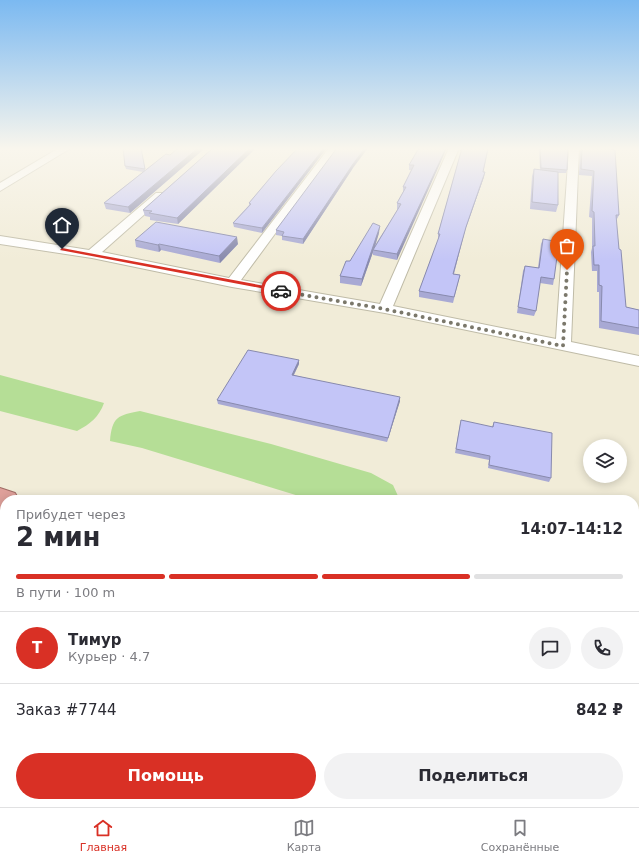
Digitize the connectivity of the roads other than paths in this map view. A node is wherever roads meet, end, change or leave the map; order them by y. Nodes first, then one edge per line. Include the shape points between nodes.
1 (305, 186) edge
2 (438, 186) edge
3 (572, 186) edge
4 (168, 189) edge
5 (0, 240) edge
6 (92, 254) junction
7 (232, 282) junction
8 (384, 309) junction
9 (563, 346) junction
10 (639, 361) edge

1 - 7 street
2 - 8 street
3 - 9 street
4 - 6 street
5 - 6 street
6 - 7 street
7 - 8 street
8 - 9 street
9 - 10 street

